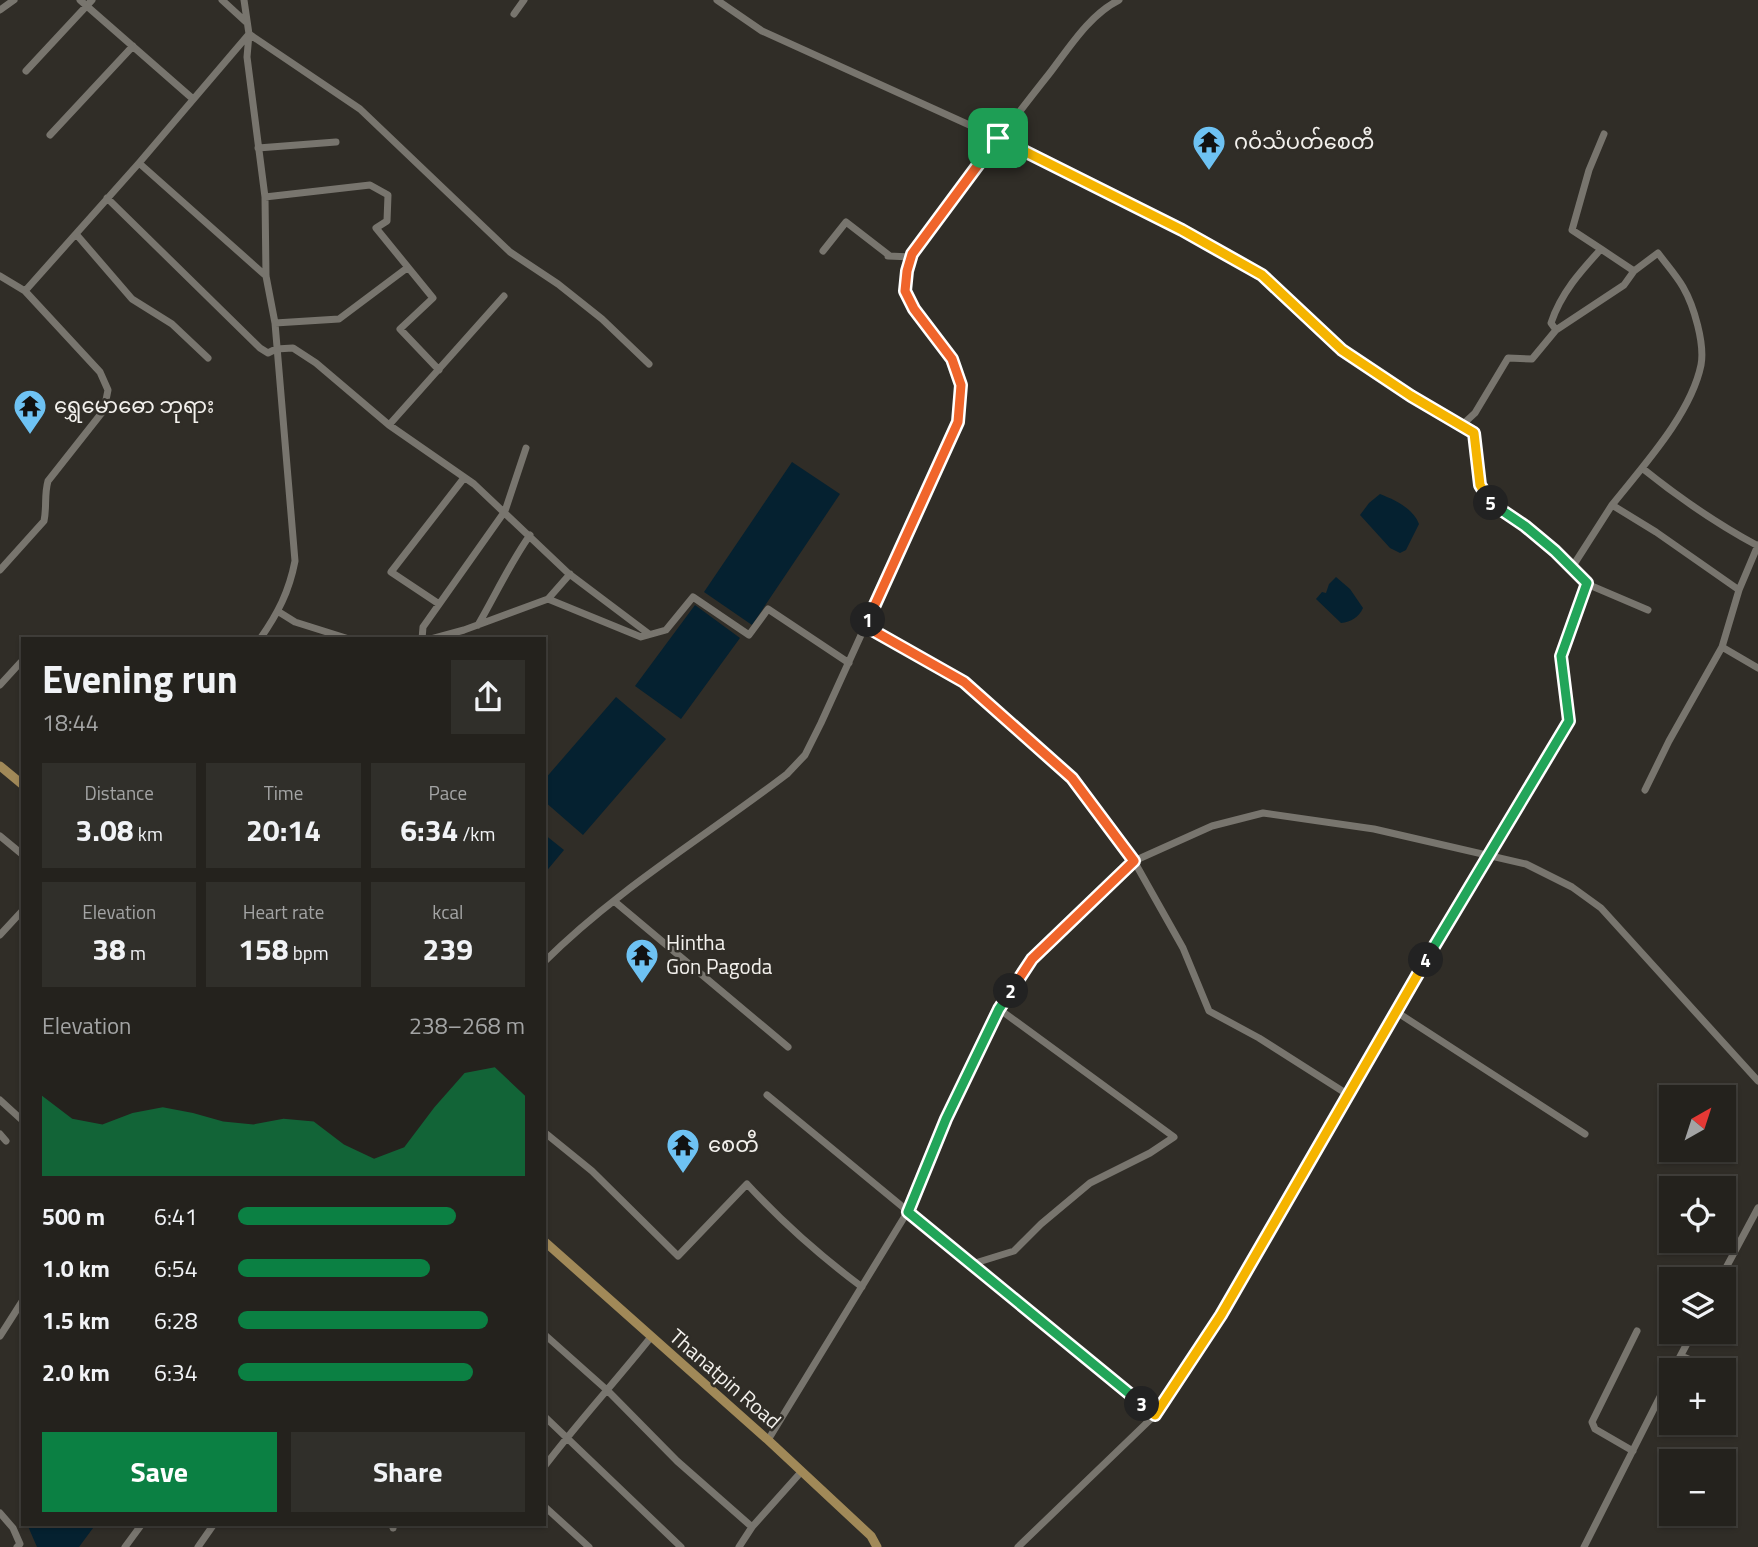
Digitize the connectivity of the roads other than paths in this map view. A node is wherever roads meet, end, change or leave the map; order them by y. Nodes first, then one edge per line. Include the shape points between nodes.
1 (14, 0) edge
2 (222, 0) edge
3 (244, 0) edge
4 (524, 0) edge
5 (717, 0) edge
6 (1119, 0) edge
7 (86, 2) edge
8 (0, 10) edge
9 (514, 14) dead end
10 (246, 22) junction
11 (249, 34) junction
12 (133, 46) junction
13 (26, 71) dead end
14 (193, 99) junction
15 (1604, 134) dead end
16 (50, 135) dead end
17 (998, 138) junction
18 (336, 142) dead end
19 (258, 148) junction
20 (139, 163) junction
21 (265, 197) junction
22 (107, 198) junction
23 (76, 234) junction
24 (1601, 249) junction
25 (823, 251) dead end
26 (912, 257) junction
27 (407, 268) junction
28 (1634, 271) junction
29 (0, 276) edge
30 (266, 276) junction
31 (25, 291) junction
32 (504, 296) dead end
33 (275, 323) junction
34 (1556, 330) junction
35 (276, 349) junction
36 (208, 358) dead end
37 (649, 364) dead end
38 (439, 370) junction
39 (389, 425) junction
40 (1462, 425) junction
41 (526, 448) dead end
42 (1642, 468) junction
43 (464, 478) junction
44 (1612, 505) junction
45 (504, 512) junction
46 (530, 536) junction
47 (1758, 546) edge
48 (1571, 569) junction
49 (0, 570) edge
50 (570, 574) junction
51 (1587, 583) junction
52 (1739, 590) junction
53 (548, 599) junction
54 (439, 604) junction
55 (1648, 610) dead end
56 (279, 612) junction
57 (478, 625) junction
58 (865, 626) junction
59 (649, 634) junction
60 (261, 637) edge
61 (343, 637) edge
62 (422, 637) edge
63 (438, 637) edge
64 (1722, 647) junction
65 (849, 663) junction
66 (21, 664) edge
67 (1758, 668) edge
68 (0, 685) edge
69 (0, 766) edge
70 (21, 783) edge
71 (1645, 790) dead end
72 (0, 836) edge
73 (21, 853) edge
74 (1487, 855) junction
75 (1134, 861) junction
76 (614, 901) junction
77 (21, 912) edge
78 (0, 935) edge
79 (546, 960) edge
80 (999, 1009) junction
81 (1395, 1011) junction
82 (788, 1047) dead end
83 (1758, 1081) edge
84 (1347, 1094) junction
85 (767, 1095) dead end
86 (0, 1100) edge
87 (21, 1119) edge
88 (546, 1134) edge
89 (1585, 1134) dead end
90 (1758, 1209) edge
91 (908, 1212) junction
92 (546, 1243) edge
93 (972, 1264) junction
94 (1727, 1267) edge
95 (862, 1287) junction
96 (21, 1303) edge
97 (1637, 1331) dead end
98 (0, 1336) edge
99 (546, 1336) edge
100 (651, 1337) junction
101 (1687, 1344) edge
102 (1681, 1356) joint
103 (1686, 1358) edge
104 (608, 1391) junction
105 (1659, 1398) edge
106 (1155, 1415) junction
107 (546, 1418) edge
108 (567, 1436) junction
109 (768, 1440) junction
110 (1633, 1451) junction
111 (546, 1463) edge
112 (802, 1471) junction
113 (546, 1508) edge
114 (0, 1513) edge
115 (141, 1526) edge
116 (213, 1526) edge
117 (752, 1527) junction
118 (19, 1546) edge
119 (125, 1547) edge
120 (198, 1547) edge
121 (589, 1547) edge
122 (681, 1547) edge
123 (739, 1547) edge
124 (877, 1547) edge
125 (1018, 1547) edge
126 (1584, 1547) edge

1 - 8 street
2 - 10 street
3 - 10 street
4 - 9 street
5 - 17 street via 762,32
6 - 17 street via 1089,23
7 - 12 street
7 - 13 street
10 - 11 street
11 - 14 street
11 - 19 street via 247,57
11 - 37 street via 360,109 510,252 602,319
12 - 14 street
12 - 16 street
14 - 20 street
15 - 24 street via 1573,230
17 - 26 street
17 - 40 street via 1262,275 1342,350
18 - 19 street
19 - 21 street
20 - 22 street
20 - 30 street
21 - 27 street via 370,186 388,195 387,221 376,228
21 - 30 street
22 - 23 street
22 - 35 street via 260,348 268,354
23 - 31 street
23 - 36 street via 132,299 172,324
24 - 28 street
24 - 34 street via 1558,303 1550,323
25 - 26 street via 846,222 888,256
26 - 58 street via 905,291 952,359 961,385 958,422
27 - 33 street via 339,319
27 - 38 street via 433,298 400,329
28 - 34 street via 1623,285
28 - 42 street via 1658,253 1684,287 1697,319 1702,361 1685,405
29 - 31 street
30 - 33 street
31 - 49 street via 100,372 108,390 104,410 48,481 44,521
32 - 38 street
33 - 35 street
34 - 40 street via 1532,359 1508,358 1475,413
35 - 39 street via 293,348
35 - 56 street via 295,561
38 - 39 street
39 - 43 street
40 - 48 street via 1474,433 1480,485 1489,501 1525,526
41 - 45 street
42 - 44 street
42 - 47 street
43 - 45 street
43 - 54 street via 391,572
44 - 48 street
44 - 52 street
45 - 46 street
45 - 54 street
46 - 50 street
46 - 57 street
47 - 52 street
48 - 51 street
50 - 53 street
50 - 59 street
51 - 55 street
51 - 74 street via 1561,656 1569,721
52 - 64 street
53 - 57 street
53 - 59 street via 641,637
54 - 62 street via 423,627
56 - 60 street
56 - 61 street
57 - 63 street
58 - 65 street
58 - 75 street via 964,682 1072,778
59 - 65 street via 666,630 693,597 749,635 768,608
64 - 67 street
64 - 71 street
65 - 76 street via 805,755 787,774
66 - 68 street
69 - 70 main road
72 - 73 street
74 - 75 street via 1374,829 1263,813 1212,826
74 - 81 street
74 - 83 street via 1525,864 1572,887 1601,908
75 - 80 street via 1032,959
75 - 84 street via 1183,947 1209,1011
76 - 79 street
76 - 82 street
77 - 78 street
80 - 91 street
80 - 93 street via 1174,1137 1090,1183 1014,1251
81 - 84 street
81 - 89 street
84 - 106 street via 1221,1315
85 - 91 street
86 - 87 street
88 - 95 street via 592,1171 678,1256 747,1184 816,1253
90 - 94 street
91 - 93 street
91 - 95 street
92 - 100 main road, Thanatpin Road
93 - 106 street
95 - 109 street
96 - 98 street
97 - 110 street via 1592,1422 1595,1429
99 - 104 street
100 - 104 street
100 - 109 main road, Thanatpin Road
101 - 102 street
102 - 103 street
104 - 108 street
104 - 117 street via 677,1461
105 - 110 street
106 - 125 street
107 - 108 street
108 - 111 street
108 - 122 street
109 - 112 main road, Thanatpin Road
110 - 126 street
112 - 117 street
112 - 124 main road, Thanatpin Road via 872,1536
113 - 121 street
114 - 118 street via 13,1528
115 - 119 street
116 - 120 street
117 - 123 street

